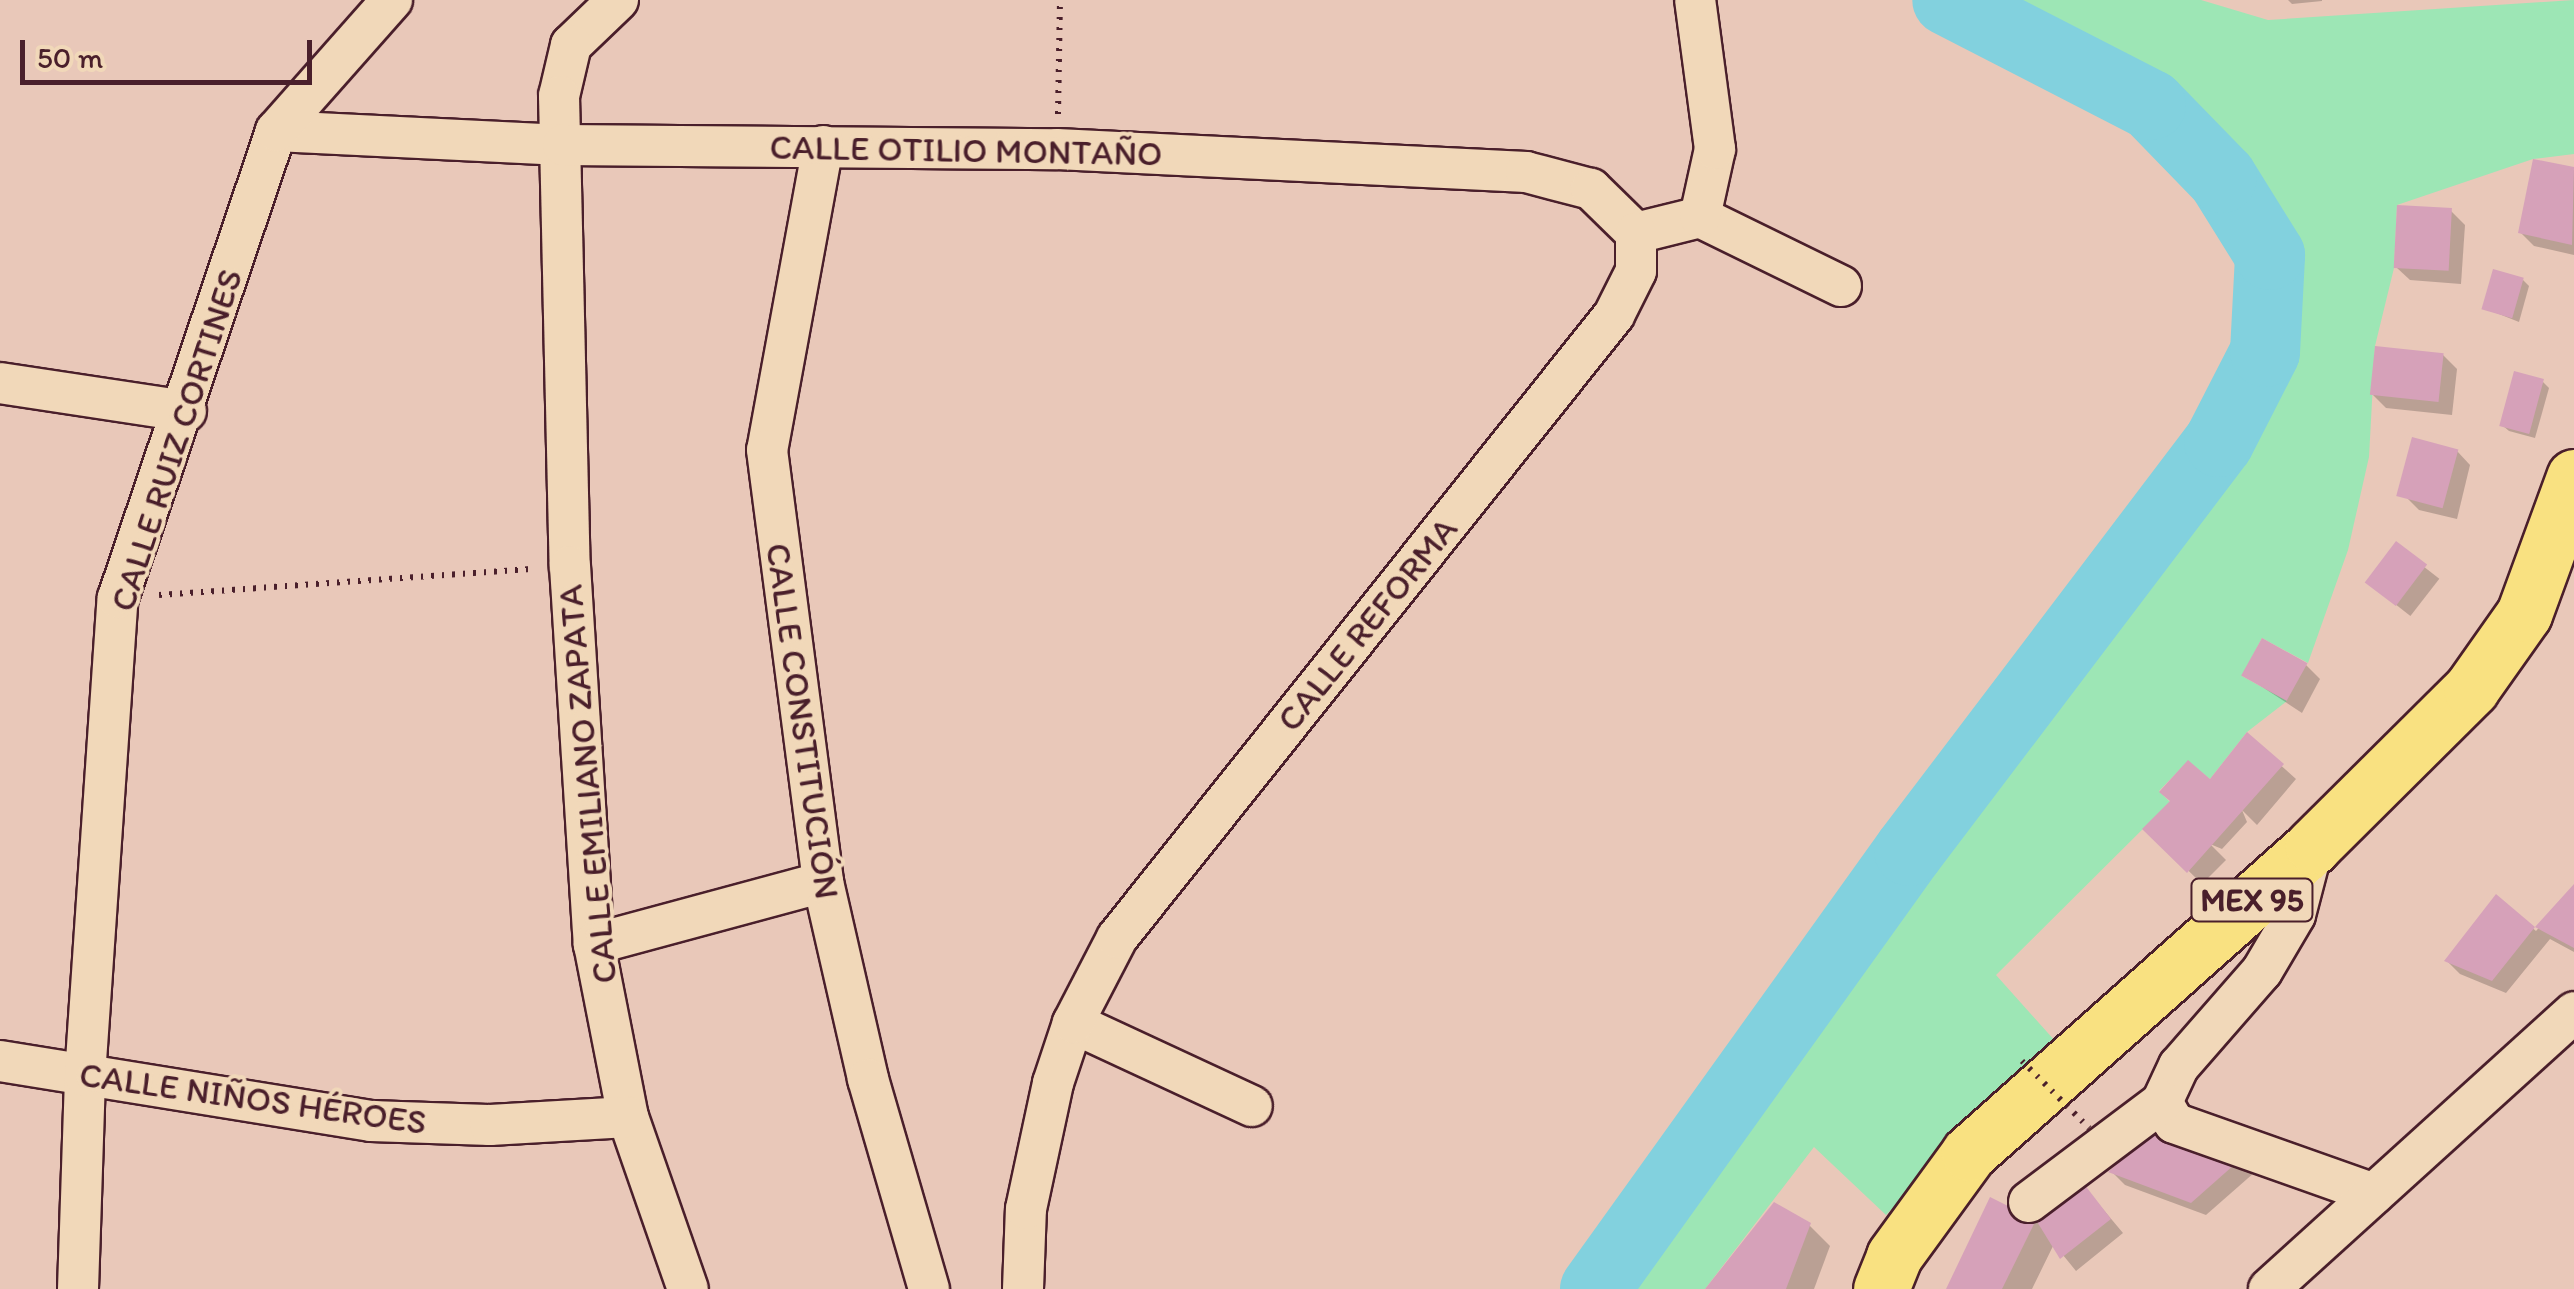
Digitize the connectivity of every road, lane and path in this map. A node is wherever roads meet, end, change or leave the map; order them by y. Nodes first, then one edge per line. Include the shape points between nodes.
1 (392, 0) edge
2 (618, 0) edge
3 (1060, 0) edge
4 (1694, 0) edge
5 (276, 130) junction
6 (563, 145) junction
7 (822, 146) junction
8 (1057, 149) junction
9 (1700, 216) junction
10 (1636, 233) junction
11 (1841, 286) dead end
12 (0, 383) edge
13 (186, 411) junction
14 (2574, 477) edge
15 (570, 566) junction
16 (118, 598) junction
17 (2312, 846) junction
18 (822, 882) junction
19 (594, 944) junction
20 (2574, 1012) edge
21 (1073, 1024) junction
22 (0, 1061) edge
23 (2022, 1061) dead end
24 (85, 1076) junction
25 (2162, 1102) junction
26 (1252, 1106) dead end
27 (628, 1117) junction
28 (2089, 1128) dead end
29 (2374, 1194) junction
30 (2028, 1202) dead end
31 (78, 1289) edge
32 (688, 1289) edge
33 (929, 1289) edge
34 (1023, 1289) edge
35 (1881, 1289) edge
36 (2269, 1289) edge

1 - 5 street, CALLE RUIZ CORTINES
2 - 6 street, CALLE EMILIANO ZAPATA via 571,45 559,96
3 - 8 path
4 - 9 street via 1715,149
5 - 6 street, CALLE OTILIO MONTAÑO
5 - 13 street, CALLE RUIZ CORTINES
6 - 7 street, CALLE OTILIO MONTAÑO
6 - 15 street, CALLE EMILIANO ZAPATA
7 - 8 street, CALLE OTILIO MONTAÑO
7 - 18 street, CALLE CONSTITUCIÓN via 767,450
8 - 10 street, CALLE OTILIO MONTAÑO via 1526,172 1591,189
9 - 10 street
9 - 11 street
10 - 21 street, CALLE REFORMA via 1636,270 1614,315 1116,938
12 - 13 street
13 - 16 street, CALLE RUIZ CORTINES
14 - 17 main road, MEX 95 via 2524,614 2471,689
15 - 16 path, CALLE EMILIANO ZAPATA
15 - 19 street, CALLE EMILIANO ZAPATA
16 - 24 street, CALLE RUIZ CORTINES
17 - 25 street via 2295,915 2262,971 2178,1066
17 - 35 main road, MEX 95 via 1969,1153 1894,1256
18 - 19 street
18 - 33 street, CALLE CONSTITUCIÓN via 868,1078
19 - 27 street, CALLE EMILIANO ZAPATA
20 - 29 street
21 - 26 street
21 - 34 street, CALLE REFORMA via 1026,1209
22 - 24 street, CALLE NIÑOS HÉROES
23 - 28 path, bridge
24 - 27 street, CALLE NIÑOS HÉROES via 371,1121 490,1125
24 - 31 street, CALLE RUIZ CORTINES
25 - 29 street via 2174,1123
25 - 30 street
27 - 32 street, CALLE EMILIANO ZAPATA
29 - 36 street

